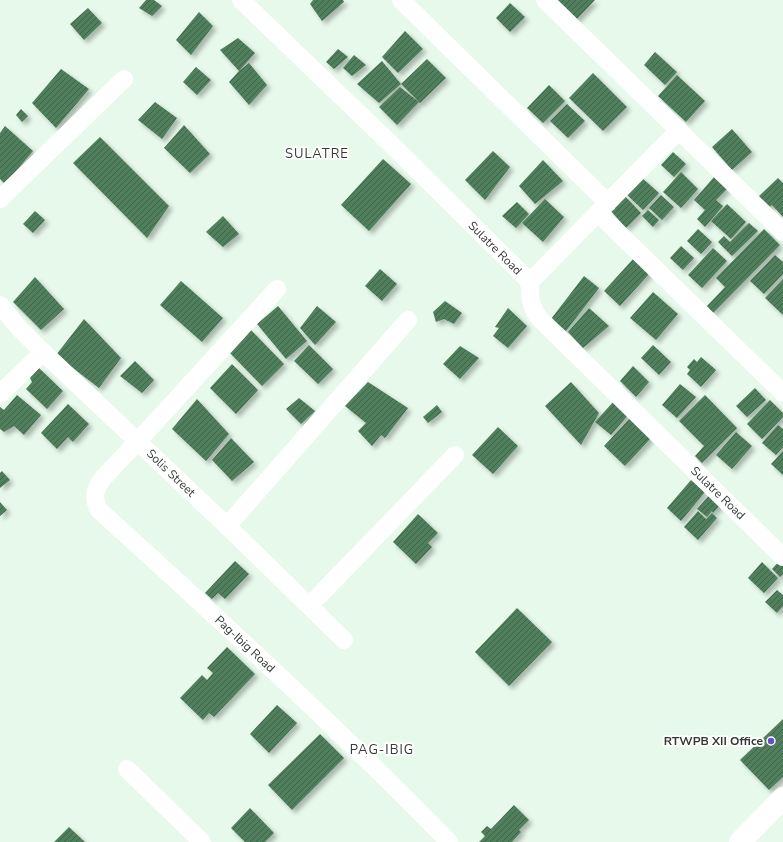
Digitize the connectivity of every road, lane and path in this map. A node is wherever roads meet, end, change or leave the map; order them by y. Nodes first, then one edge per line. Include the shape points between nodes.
1 (241, 0) edge
2 (401, 0) edge
3 (545, 0) edge
4 (124, 79) dead end
5 (679, 130) junction
6 (0, 199) edge
7 (603, 208) junction
8 (783, 232) edge
9 (530, 282) junction
10 (277, 289) dead end
11 (0, 305) edge
12 (408, 320) dead end
13 (43, 352) junction
14 (783, 392) edge
15 (0, 394) edge
16 (138, 441) junction
17 (455, 455) dead end
18 (227, 526) junction
19 (783, 557) edge
20 (309, 606) junction
21 (344, 640) dead end
22 (127, 769) dead end
23 (783, 798) edge
24 (202, 842) edge
25 (449, 842) edge
26 (740, 842) edge

1 - 9 street, Sulatre Road
2 - 7 street
3 - 5 street
4 - 6 street
5 - 7 street
5 - 8 street
7 - 9 street
7 - 14 street
9 - 19 street, Sulatre Road via 534,312 540,319
10 - 16 street, Pag-Ibig Road
11 - 13 street, Solis Street
12 - 18 street
13 - 15 street
13 - 16 street, Solis Street
16 - 18 street, Solis Street
16 - 25 street, Pag-Ibig Road via 98,485 95,503 99,510 310,705
17 - 20 street
18 - 20 street, Solis Street
20 - 21 street, Solis Street
22 - 24 street
23 - 26 main road

